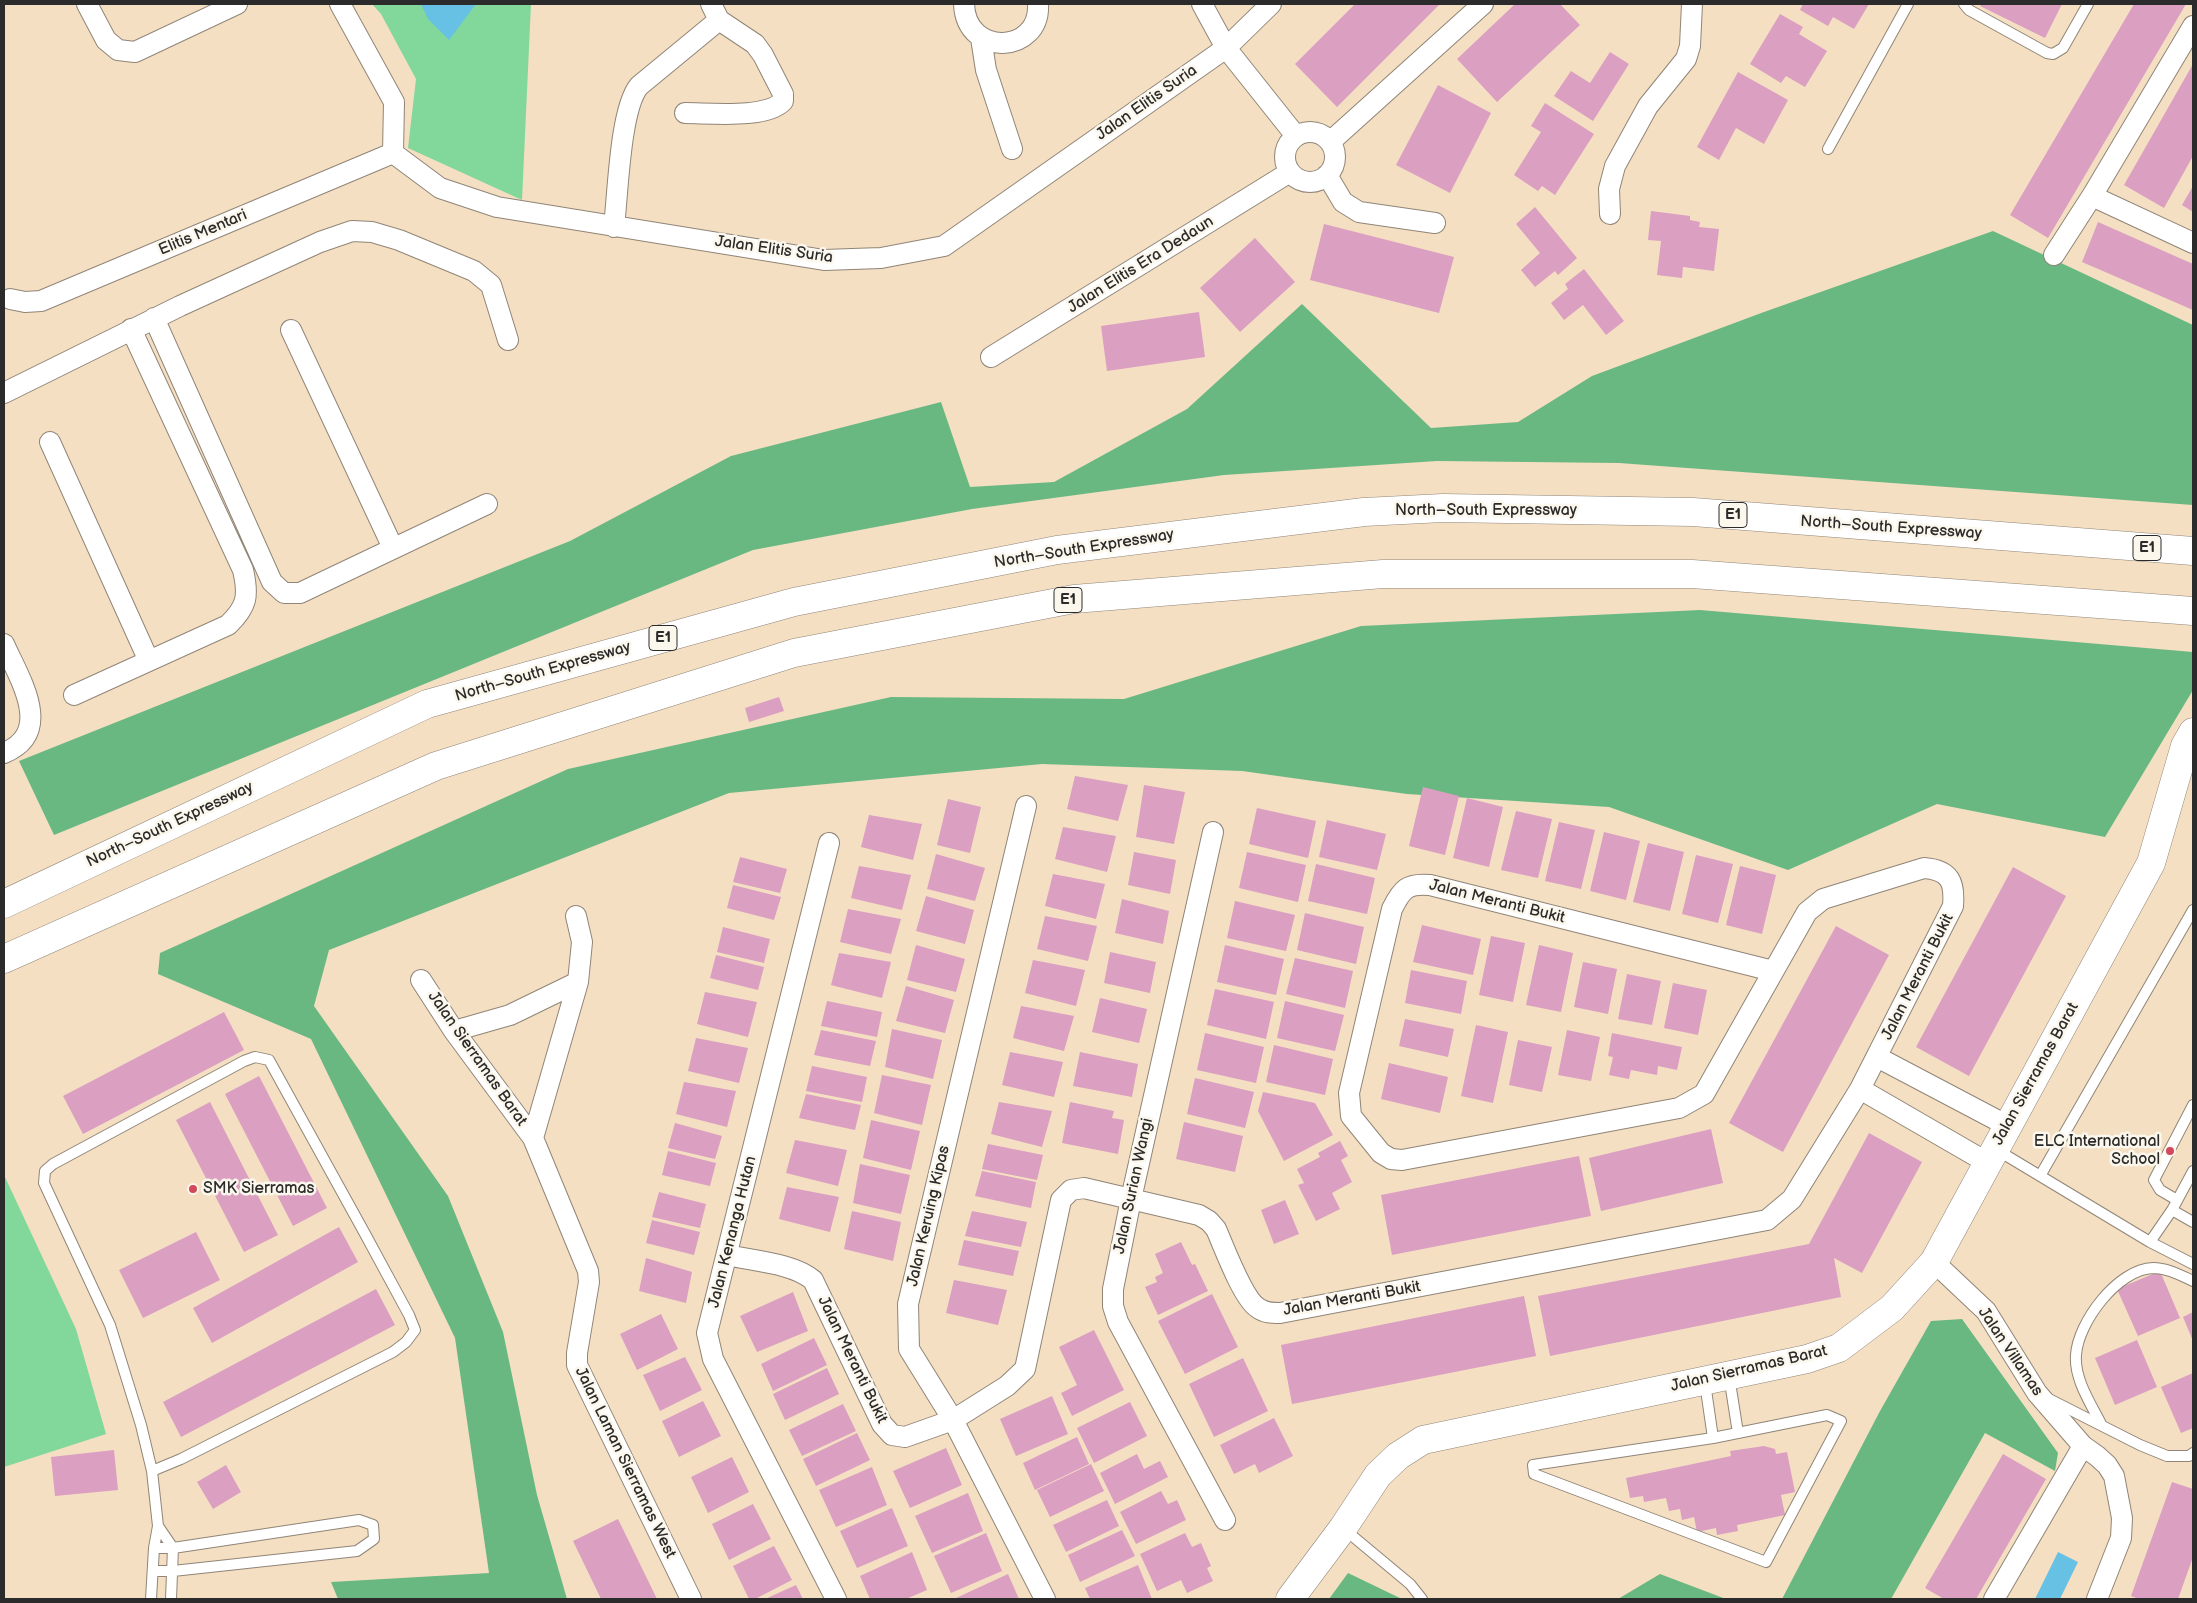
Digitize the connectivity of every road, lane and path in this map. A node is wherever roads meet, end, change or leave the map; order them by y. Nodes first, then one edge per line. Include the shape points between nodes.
1 (87, 4) edge
2 (237, 4) edge
3 (340, 4) edge
4 (964, 4) edge
5 (1038, 4) edge
6 (1202, 4) edge
7 (1271, 4) edge
8 (1483, 4) edge
9 (1692, 4) edge
10 (1908, 4) edge
11 (1964, 4) edge
12 (2088, 4) edge
13 (715, 12) edge
14 (2193, 26) edge
15 (981, 38) junction
16 (1226, 48) junction
17 (685, 113) dead end
18 (1296, 136) junction
19 (1330, 142) junction
20 (1012, 149) dead end
21 (1828, 149) dead end
22 (393, 153) junction
23 (1290, 172) junction
24 (1327, 175) junction
25 (2092, 196) junction
26 (1610, 214) dead end
27 (1435, 223) dead end
28 (614, 226) junction
29 (2193, 243) edge
30 (2054, 255) dead end
31 (6, 295) edge
32 (154, 318) junction
33 (131, 329) junction
34 (291, 330) dead end
35 (508, 340) dead end
36 (991, 357) dead end
37 (4, 393) edge
38 (50, 442) dead end
39 (486, 504) dead end
40 (392, 548) junction
41 (2193, 551) edge
42 (2193, 611) edge
43 (4, 644) edge
44 (148, 659) junction
45 (74, 695) dead end
46 (2193, 732) edge
47 (4, 753) edge
48 (1026, 806) dead end
49 (1213, 832) dead end
50 (829, 843) dead end
51 (4, 904) edge
52 (2193, 910) edge
53 (576, 916) dead end
54 (4, 959) edge
55 (1773, 971) junction
56 (421, 980) dead end
57 (578, 982) junction
58 (454, 1031) junction
59 (1877, 1057) junction
60 (1860, 1089) junction
61 (2193, 1105) edge
62 (533, 1138) junction
63 (1997, 1146) junction
64 (2193, 1172) edge
65 (2040, 1176) junction
66 (1131, 1199) junction
67 (2175, 1205) junction
68 (2193, 1222) edge
69 (2150, 1242) junction
70 (728, 1255) junction
71 (1934, 1262) junction
72 (2193, 1264) edge
73 (2193, 1281) edge
74 (1717, 1378) junction
75 (2037, 1393) junction
76 (953, 1420) junction
77 (2101, 1424) junction
78 (1738, 1433) junction
79 (1713, 1438) junction
80 (2082, 1446) junction
81 (2193, 1453) edge
82 (152, 1471) junction
83 (1225, 1520) dead end
84 (158, 1526) junction
85 (1343, 1528) junction
86 (154, 1548) junction
87 (173, 1548) junction
88 (153, 1571) junction
89 (173, 1571) junction
90 (151, 1599) edge
91 (171, 1599) edge
92 (691, 1599) edge
93 (836, 1599) edge
94 (1046, 1599) edge
95 (1290, 1599) edge
96 (1422, 1599) edge
97 (1994, 1599) edge
98 (2097, 1599) edge

1 - 2 street via 106,40 118,50 135,52
3 - 22 street via 394,102
4 - 15 street via 965,18
5 - 15 street via 1035,21 1018,40 1006,44
6 - 16 street
7 - 16 street, Jalan Elitis Suria
8 - 19 street
9 - 26 street via 1691,39 1686,59 1648,106 1615,166 1609,189
10 - 21 lane
11 - 12 lane via 1969,10 2054,54 2063,48
13 - 17 street via 755,44 783,94 783,102 778,107 758,112
13 - 28 street via 633,93 625,120
14 - 25 street
15 - 20 street via 986,70
16 - 18 street
16 - 28 street, Jalan Elitis Suria via 944,246 881,258 824,260
18 - 19 street via 1318,133
18 - 23 street via 1286,149 1286,165
19 - 24 street via 1335,156
22 - 28 street, Jalan Elitis Suria via 440,188 497,207
22 - 31 street, Elitis Mentari via 41,301 25,302
23 - 24 street via 1312,182
23 - 36 street, Jalan Elitis Era Dedaun
24 - 27 street via 1343,202 1359,212
25 - 29 street
25 - 30 street
32 - 33 street
32 - 35 street via 320,242 352,231 372,232 474,271 491,285
32 - 40 street via 272,582 284,593 300,593
33 - 37 street
33 - 44 street via 243,570 247,585 246,601 228,625
34 - 40 street
38 - 44 street
39 - 40 street
41 - 51 main road, North–South Expressway / E1 via 1693,512 1443,508 1364,512 1057,550 794,602 427,704
42 - 54 main road, E1 via 1692,574 1383,574 1074,599 794,653 436,766
43 - 47 street via 32,715 23,741
44 - 45 street
46 - 63 main road, Jalan Sierramas Barat via 2185,746 2151,863
48 - 76 street, Jalan Keruing Kipas via 908,1304 908,1349
49 - 66 street, Jalan Surian Wangi
50 - 70 street, Jalan Kenanga Hutan
52 - 65 lane
53 - 57 street via 582,942
55 - 55 street, Jalan Meranti Bukit via 1704,1094 1679,1108 1402,1160 1391,1159 1381,1153 1351,1116 1349,1093 1392,909 1405,888 1417,884 1430,885
55 - 59 street, Jalan Meranti Bukit via 1807,912 1824,899 1924,868 1937,869 1948,878 1955,889 1954,906
56 - 58 street, Jalan Sierramas Barat
57 - 58 street via 510,1015
57 - 62 street
58 - 62 street, Jalan Sierramas Barat
59 - 60 street, Jalan Meranti Bukit
59 - 63 street, Jalan Meranti Bukit
60 - 63 street
60 - 66 street, Jalan Meranti Bukit via 1792,1199 1767,1220 1280,1313 1257,1308 1248,1298 1216,1229 1209,1221 1199,1215
61 - 67 lane via 2154,1180
62 - 92 street, Jalan Laman Sierramas West via 588,1270 577,1365
63 - 65 lane
63 - 71 main road, Jalan Sierramas Barat
64 - 67 lane
65 - 69 lane
66 - 76 street, Jalan Meranti Bukit via 1084,1188 1071,1190 1061,1200 1025,1369 1007,1386
66 - 83 street, Jalan Surian Wangi via 1113,1289 1113,1306 1118,1322
67 - 68 lane
67 - 69 lane
69 - 72 lane
70 - 76 street, Jalan Meranti Bukit via 804,1272 813,1280 882,1424 892,1435 905,1437
70 - 93 street, Jalan Kenanga Hutan via 707,1333 713,1359
71 - 74 main road, Jalan Sierramas Barat via 1892,1308 1839,1348 1807,1359
71 - 75 street, Jalan Villamas via 1986,1311
73 - 77 lane via 2165,1270 2142,1270 2116,1285 2099,1302 2079,1339 2076,1357 2084,1391
74 - 78 lane
74 - 79 lane
74 - 85 main road, Jalan Sierramas Barat via 1423,1440 1398,1456 1378,1475
75 - 77 lane
75 - 80 street, Jalan Villamas
76 - 94 street, Jalan Keruing Kipas
77 - 81 lane via 2167,1456 2189,1456
78 - 79 lane
78 - 79 lane via 1827,1415 1841,1421 1766,1562 1534,1474 1533,1465
80 - 97 street
80 - 98 street, Jalan Villamas via 2098,1456 2114,1476 2122,1518 2121,1538
82 - 82 lane via 110,1325 44,1183 45,1171 244,1061 255,1057 268,1060 415,1330 393,1352
82 - 84 lane
84 - 86 lane
84 - 87 lane
85 - 95 main road, Jalan Sierramas Barat
85 - 96 lane via 1410,1584
86 - 87 lane
86 - 88 lane
87 - 89 lane
87 - 89 lane via 359,1520 373,1526 374,1539 357,1551
88 - 89 lane
88 - 90 lane
89 - 91 lane

